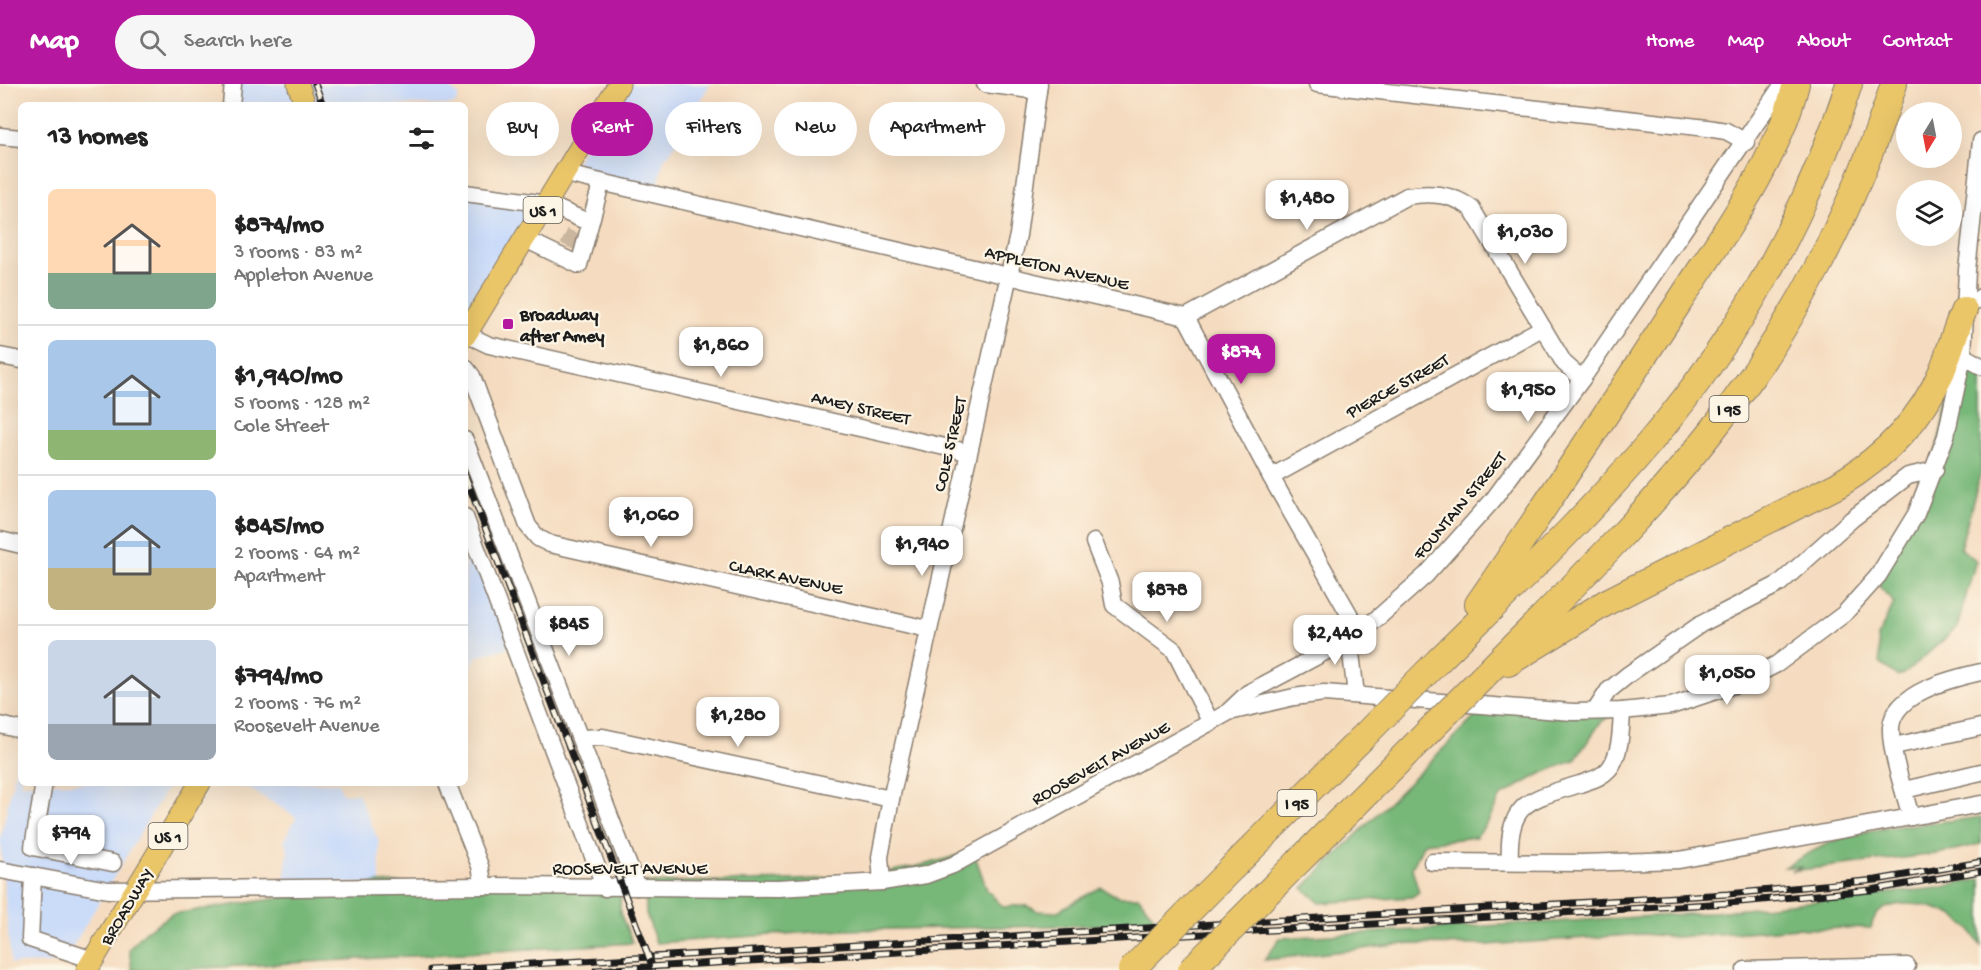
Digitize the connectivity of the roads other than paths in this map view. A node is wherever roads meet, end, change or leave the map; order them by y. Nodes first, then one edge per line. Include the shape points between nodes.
1 (233, 84) edge
2 (298, 84) edge
3 (619, 84) edge
4 (986, 84) edge
5 (1317, 84) edge
6 (1783, 84) edge
7 (1796, 84) edge
8 (1849, 84) edge
9 (1894, 84) edge
10 (1039, 88) edge
11 (231, 102) edge
12 (304, 102) edge
13 (0, 136) edge
14 (18, 138) edge
15 (1981, 141) edge
16 (1746, 142) junction
17 (566, 174) junction
18 (601, 183) junction
19 (468, 193) edge
20 (547, 204) junction
21 (577, 223) junction
22 (525, 239) junction
23 (1007, 276) junction
24 (1973, 303) edge
25 (1186, 317) junction
26 (1542, 328) junction
27 (468, 330) edge
28 (468, 336) edge
29 (0, 356) edge
30 (1963, 356) junction
31 (18, 359) edge
32 (1981, 366) edge
33 (468, 371) edge
34 (1582, 379) junction
35 (468, 448) edge
36 (967, 452) junction
37 (1935, 470) junction
38 (1271, 477) junction
39 (468, 525) edge
40 (0, 540) edge
41 (1094, 542) dead end
42 (18, 543) edge
43 (928, 629) junction
44 (1353, 637) junction
45 (1440, 659) junction
46 (1981, 672) edge
47 (1482, 678) junction
48 (1356, 695) junction
49 (1595, 711) junction
50 (1622, 711) junction
51 (1229, 712) junction
52 (1211, 723) junction
53 (0, 725) edge
54 (1981, 727) edge
55 (18, 729) edge
56 (582, 738) junction
57 (1894, 746) junction
58 (1981, 772) edge
59 (43, 786) edge
60 (198, 786) edge
61 (448, 786) edge
62 (1904, 790) junction
63 (891, 798) junction
64 (1981, 804) edge
65 (1911, 817) junction
66 (1432, 862) dead end
67 (1510, 862) junction
68 (113, 863) dead end
69 (1, 871) edge
70 (33, 876) junction
71 (882, 882) junction
72 (484, 886) junction
73 (637, 887) junction
74 (605, 888) junction
75 (136, 889) junction
76 (90, 966) edge
77 (1907, 966) dead end
78 (1131, 970) edge
79 (1191, 970) edge
80 (1745, 970) edge

1 - 11 street
2 - 12 main road
3 - 17 main road, US 1
4 - 10 street
5 - 16 street via 1707,128 1726,131
6 - 16 street, FOUNTAIN STREET
7 - 45 highway via 1775,145 1739,209 1548,504
8 - 45 highway, I 95 via 1793,225 1755,295 1706,369 1613,484
9 - 47 highway, I 95 via 1866,161 1829,243 1748,382 1661,491
10 - 23 street, COLE STREET via 1018,235
13 - 14 street
15 - 24 street, ROOSEVELT AVENUE
16 - 34 street, FOUNTAIN STREET
17 - 18 street, APPLETON AVENUE
17 - 20 main road, US 1
18 - 21 street
18 - 23 street, APPLETON AVENUE
19 - 20 street
20 - 21 street
20 - 22 main road, US 1
21 - 22 street via 579,265 561,249
22 - 27 main road, US 1
23 - 25 street, APPLETON AVENUE
23 - 36 street, COLE STREET
24 - 30 street, ROOSEVELT AVENUE
24 - 47 highway via 1954,331 1941,374 1927,401 1898,440 1872,463 1838,485 1599,606
25 - 26 street via 1407,196 1422,194 1462,201 1472,209
25 - 38 street
26 - 34 street via 1564,363
26 - 38 street, PIERCE STREET
28 - 36 street, AMEY STREET via 489,345
29 - 31 street
30 - 32 street
30 - 37 street, ROOSEVELT AVENUE
33 - 43 street, CLARK AVENUE via 528,526 538,538 550,544
34 - 44 street, FOUNTAIN STREET via 1493,500 1407,594
35 - 56 street
36 - 43 street, COLE STREET
37 - 49 street via 1908,476 1779,584 1701,624 1629,674 1608,691
37 - 50 street, ROOSEVELT AVENUE via 1916,514 1878,576 1844,614 1809,641 1777,664 1709,694 1671,705
38 - 44 street via 1352,619
39 - 74 street
40 - 42 street
41 - 52 street via 1110,582 1114,605 1174,650
43 - 63 street, COLE STREET
44 - 48 street
44 - 51 street, FOUNTAIN STREET via 1248,693
45 - 78 highway, I 95, bridge
46 - 57 street via 1946,680 1909,698 1891,724
47 - 79 highway, I 95, bridge
48 - 49 street, ROOSEVELT AVENUE
48 - 51 street, ROOSEVELT AVENUE via 1324,693 1294,697
49 - 50 street, ROOSEVELT AVENUE
50 - 67 street via 1618,749 1610,767 1596,779 1542,796 1525,806 1510,832
51 - 52 street, ROOSEVELT AVENUE
52 - 71 street, ROOSEVELT AVENUE via 966,859 926,874
53 - 55 street
54 - 57 street
56 - 63 street via 603,737
56 - 73 street
57 - 62 street
58 - 62 street
59 - 68 street via 33,847
60 - 75 main road, BROADWAY / US 1
61 - 72 street
62 - 65 street
63 - 71 street, COLE STREET via 880,857
64 - 65 street
65 - 67 street via 1679,860
66 - 67 street
69 - 70 street, ROOSEVELT AVENUE
70 - 75 street, ROOSEVELT AVENUE via 108,890
70 - 76 street via 30,939
71 - 73 street, ROOSEVELT AVENUE via 778,888
72 - 74 street, ROOSEVELT AVENUE
72 - 75 street, ROOSEVELT AVENUE
73 - 74 street, ROOSEVELT AVENUE
75 - 76 main road, BROADWAY / US 1
77 - 80 street

